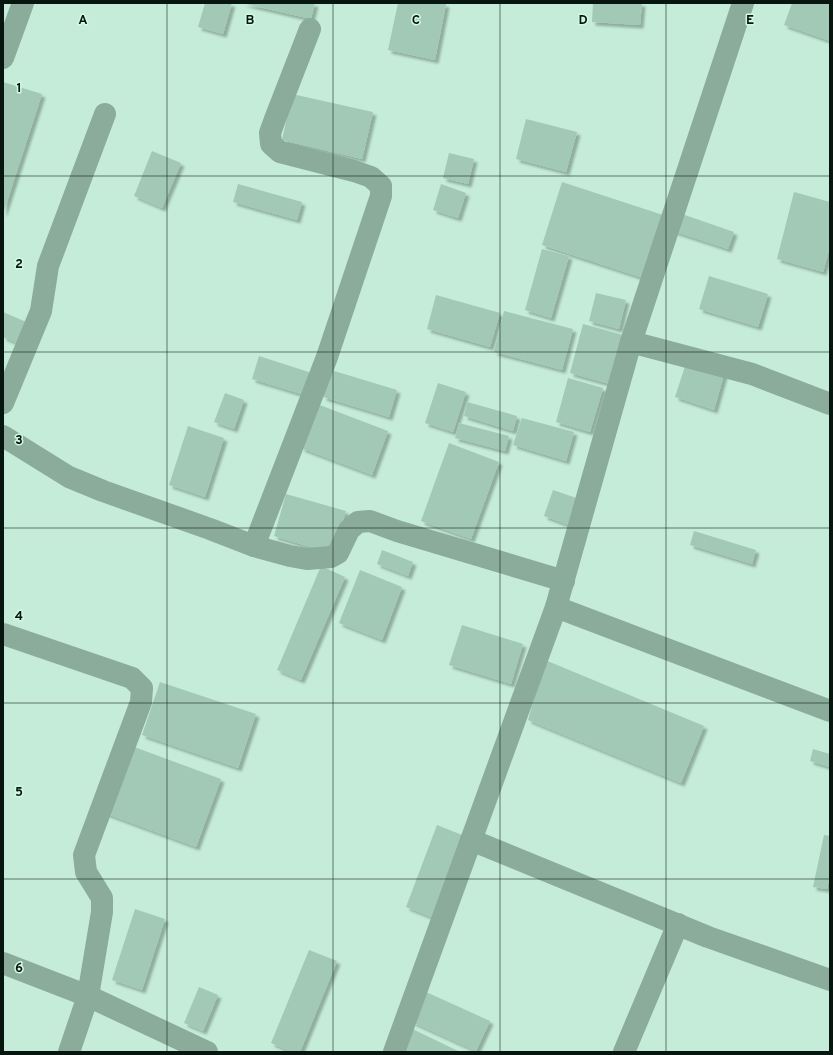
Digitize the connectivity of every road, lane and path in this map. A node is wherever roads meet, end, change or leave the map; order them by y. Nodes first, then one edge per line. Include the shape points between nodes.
1 (23, 3) edge
2 (743, 3) edge
3 (310, 29) dead end
4 (3, 58) edge
5 (105, 114) dead end
6 (631, 342) junction
7 (3, 403) edge
8 (830, 404) edge
9 (3, 436) edge
10 (254, 546) junction
11 (564, 581) junction
12 (556, 607) junction
13 (3, 634) edge
14 (830, 711) edge
15 (471, 840) junction
16 (678, 924) junction
17 (3, 963) edge
18 (830, 980) edge
19 (88, 996) junction
20 (69, 1052) edge
21 (207, 1052) edge
22 (394, 1052) edge
23 (624, 1052) edge

1 - 4 street
2 - 6 street
3 - 10 street via 274,119 270,133 271,144 280,152 371,177 381,186 381,196 327,357
5 - 7 street via 48,266 41,311
6 - 8 street via 752,374
6 - 11 street
9 - 10 street via 69,477
10 - 11 street via 307,559 331,557 338,553 349,530 358,522 370,521
11 - 12 street
12 - 14 street
12 - 15 street
13 - 19 street via 132,678 142,688 141,702 84,855 86,872 102,898
15 - 16 street
15 - 22 street
16 - 18 street
16 - 23 street
17 - 19 street
19 - 20 street
19 - 21 street

